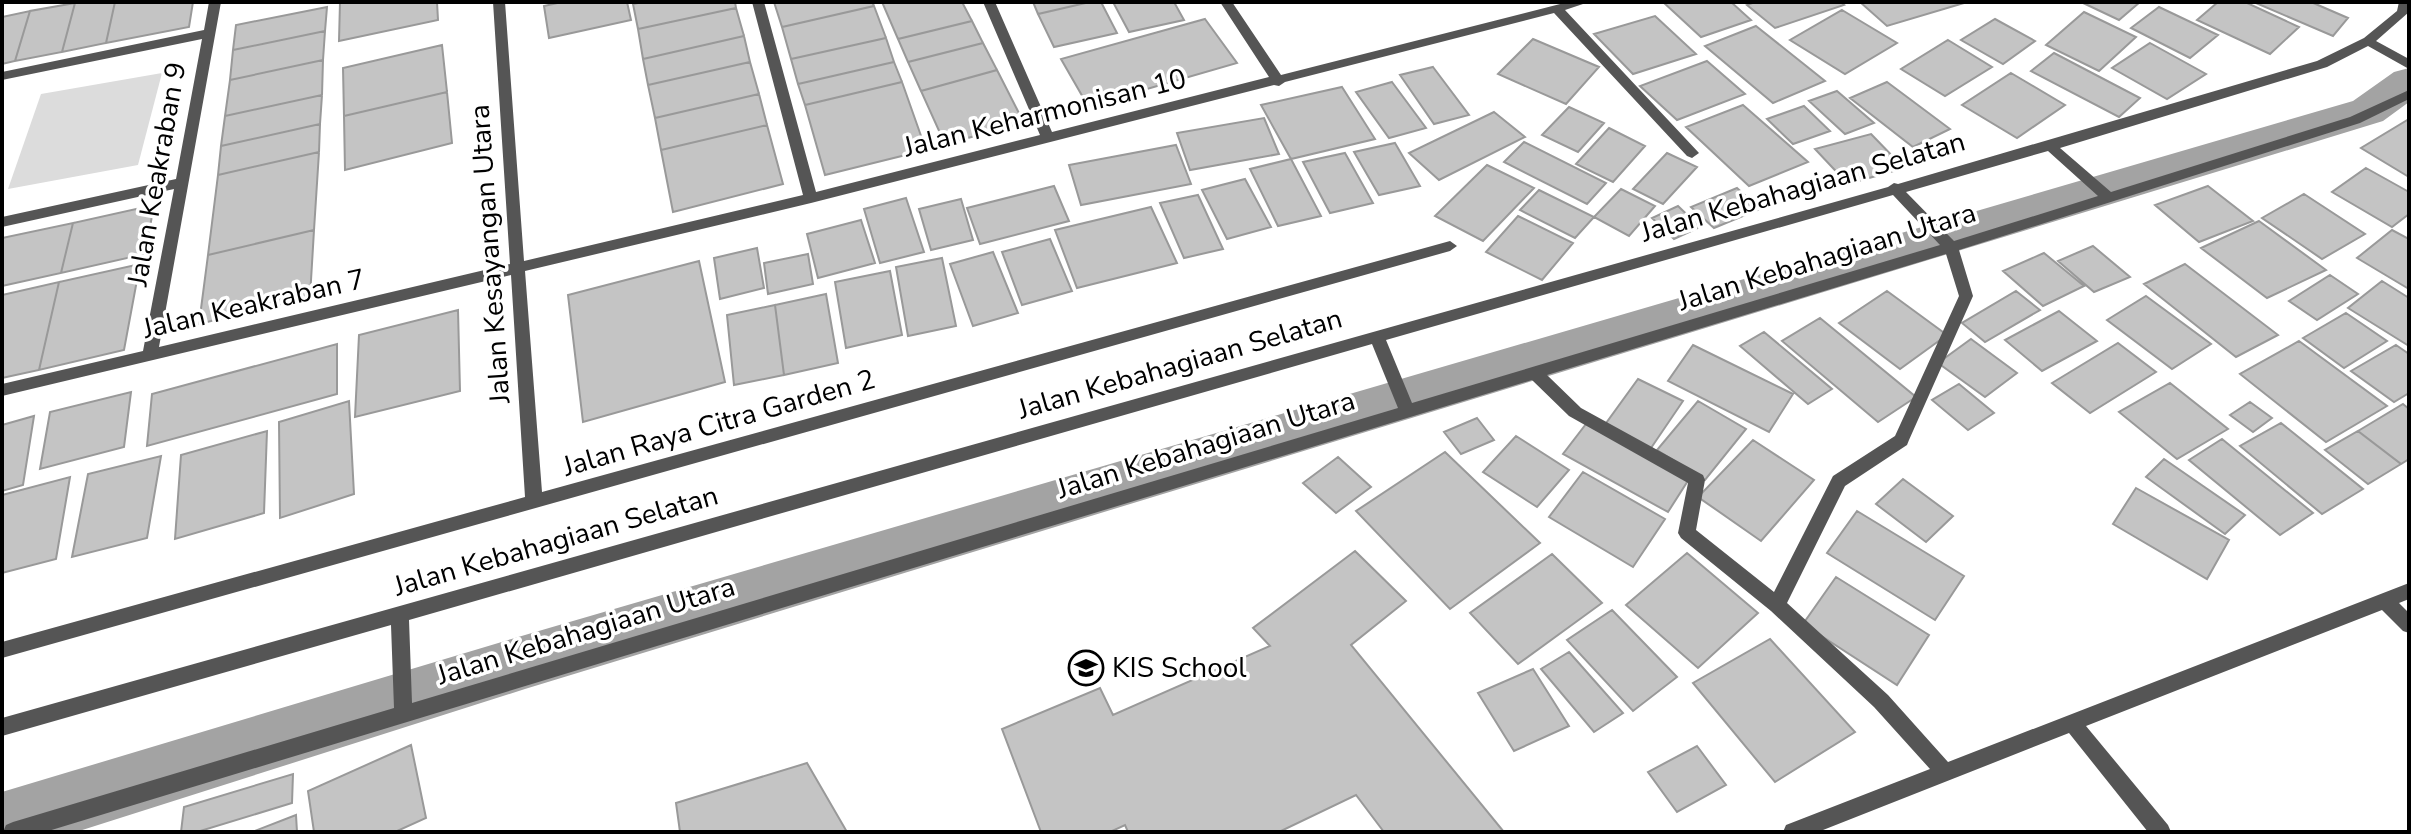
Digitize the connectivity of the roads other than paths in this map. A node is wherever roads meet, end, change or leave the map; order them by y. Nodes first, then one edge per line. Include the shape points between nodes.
1 (215, 2) edge
2 (499, 2) edge
3 (758, 2) edge
4 (989, 2) edge
5 (1226, 2) edge
6 (1583, 2) edge
7 (2405, 2) edge
8 (1557, 9) junction
9 (210, 33) junction
10 (2372, 44) junction
11 (2409, 65) edge
12 (2, 76) edge
13 (1279, 82) junction
14 (2409, 94) edge
15 (1048, 139) junction
16 (2050, 146) junction
17 (1692, 153) dead end
18 (183, 182) junction
19 (1894, 188) junction
20 (2105, 194) junction
21 (811, 198) junction
22 (2, 222) edge
23 (1946, 244) junction
24 (1450, 246) dead end
25 (517, 268) junction
26 (1376, 336) junction
27 (150, 355) junction
28 (1535, 373) junction
29 (2, 390) edge
30 (1406, 408) junction
31 (534, 502) junction
32 (2409, 591) edge
33 (2385, 601) junction
34 (1777, 605) junction
35 (401, 620) junction
36 (2409, 625) edge
37 (2, 650) edge
38 (403, 709) junction
39 (2073, 724) junction
40 (2, 727) edge
41 (1944, 771) junction
42 (13, 832) edge
43 (1793, 832) edge
44 (2161, 832) edge

1 - 9 street, Jalan Keakraban 9
2 - 25 street, Jalan Kesayangan Utara
3 - 21 street
4 - 15 street
5 - 13 street
6 - 8 street, Jalan Keharmonisan 10
7 - 10 street, Jalan Kebahagiaan Selatan via 2403,12
8 - 13 street, Jalan Keharmonisan 10
8 - 17 street
9 - 12 street
9 - 18 street, Jalan Keakraban 9
10 - 11 street
10 - 16 street, Jalan Kebahagiaan Selatan
13 - 15 street, Jalan Keharmonisan 10
14 - 20 street, Jalan Kebahagiaan Utara via 2355,120
15 - 21 street, Jalan Keharmonisan 10
16 - 19 street, Jalan Kebahagiaan Selatan
16 - 20 street
18 - 22 street
18 - 27 street, Jalan Keakraban 9
19 - 23 street
19 - 26 street, Jalan Kebahagiaan Selatan
20 - 23 street, Jalan Kebahagiaan Utara
21 - 25 street, Jalan Keharmonisan 10
23 - 28 street, Jalan Kebahagiaan Utara
23 - 34 street via 1966,296 1901,440 1839,481
24 - 31 street, Jalan Raya Citra Garden 2
25 - 27 street, Jalan Keakraban 7
25 - 31 street, Jalan Kesayangan Utara
26 - 30 street
26 - 35 street, Jalan Kebahagiaan Selatan
27 - 29 street, Jalan Keakraban 7
28 - 30 street, Jalan Kebahagiaan Utara
28 - 34 street via 1575,412 1697,480 1687,533
30 - 38 street, Jalan Kebahagiaan Utara
31 - 37 street, Jalan Raya Citra Garden 2
32 - 33 street
33 - 36 street
33 - 39 street
34 - 41 street via 1881,701
35 - 38 street
35 - 40 street, Jalan Kebahagiaan Selatan
38 - 42 street, Jalan Kebahagiaan Utara
39 - 41 street
39 - 44 street
41 - 43 street

